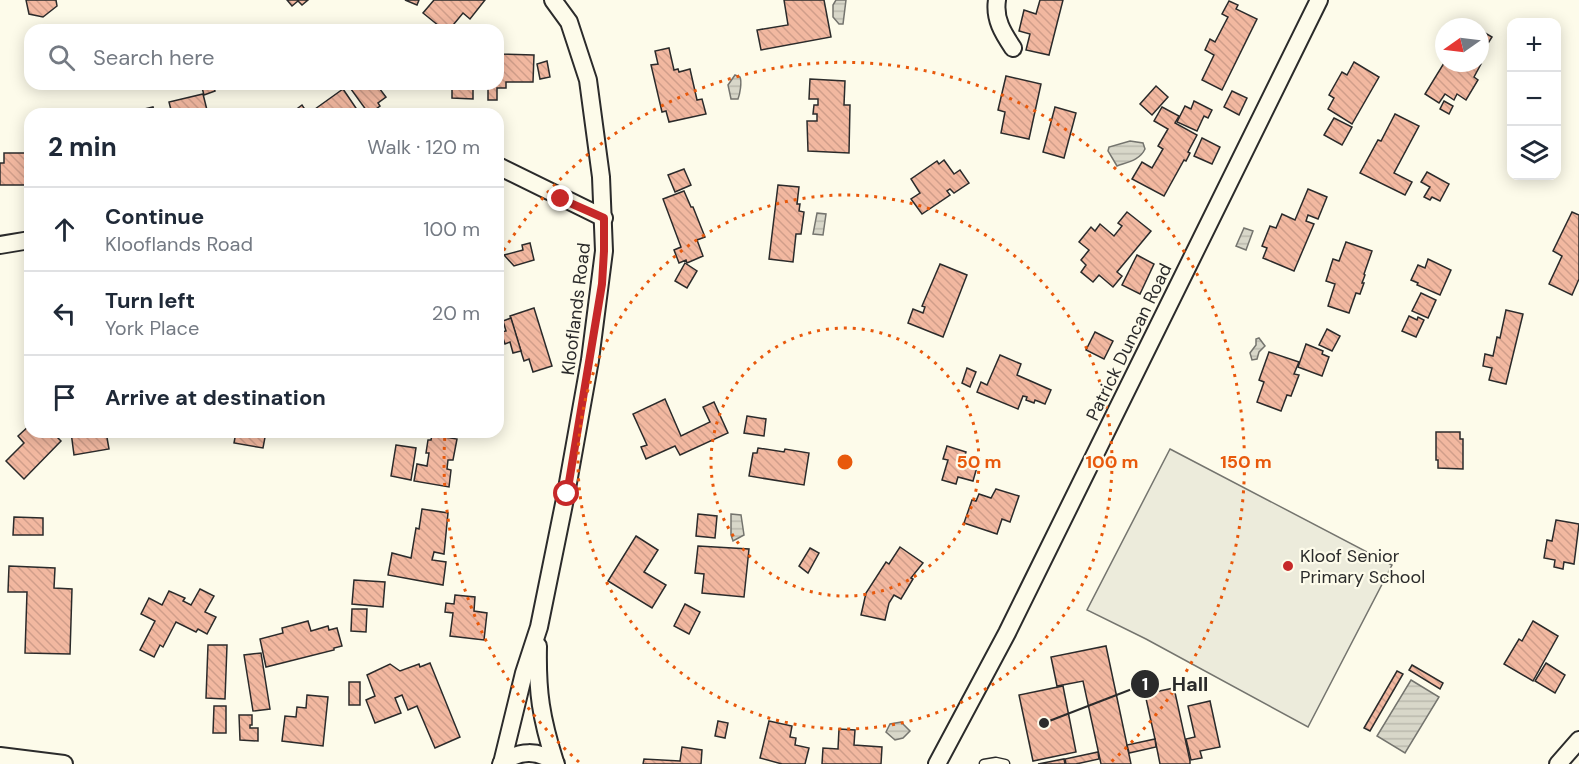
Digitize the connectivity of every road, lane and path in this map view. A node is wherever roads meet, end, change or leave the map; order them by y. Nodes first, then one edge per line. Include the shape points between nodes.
1 (553, 0) edge
2 (997, 0) edge
3 (1319, 0) edge
4 (1013, 48) dead end
5 (504, 169) edge
6 (604, 218) junction
7 (24, 241) edge
8 (0, 245) edge
9 (539, 627) junction
10 (1579, 740) edge
11 (0, 756) edge
12 (555, 763) edge
13 (64, 764) edge
14 (502, 764) edge
15 (937, 764) edge
16 (984, 764) edge
17 (1005, 764) edge
18 (1558, 764) edge

1 - 6 street, Klooflands Road via 569,22 588,80
2 - 4 street via 997,17
3 - 15 street, Patrick Duncan Road via 1007,633
5 - 6 street
6 - 9 street, Klooflands Road via 602,284 590,360
7 - 8 street
9 - 12 street, Klooflands Road via 538,689
9 - 14 street, Klooflands Road
10 - 18 street
11 - 13 street
12 - 14 street via 531,752 510,757
16 - 17 lane

